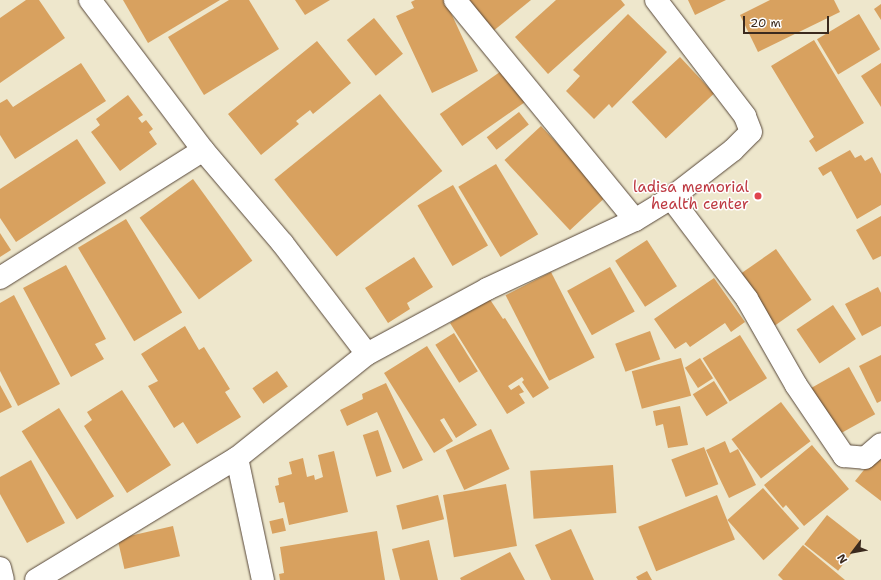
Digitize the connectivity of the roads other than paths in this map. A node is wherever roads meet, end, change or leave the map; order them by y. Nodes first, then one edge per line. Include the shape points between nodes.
1 (90, 0) edge
2 (454, 0) edge
3 (656, 0) edge
4 (203, 150) junction
5 (671, 198) junction
6 (635, 220) junction
7 (0, 278) edge
8 (367, 354) junction
9 (881, 444) edge
10 (236, 458) junction
11 (0, 568) edge
12 (3, 580) edge
13 (36, 580) edge
14 (263, 580) edge

1 - 4 street
2 - 6 street
3 - 5 street via 745,116 750,132 733,150
4 - 7 street
4 - 8 street via 283,244
5 - 6 street
5 - 9 street via 747,299 796,385 844,456 865,458
6 - 8 street via 487,288
8 - 10 street
10 - 13 street
10 - 14 street
11 - 12 street

